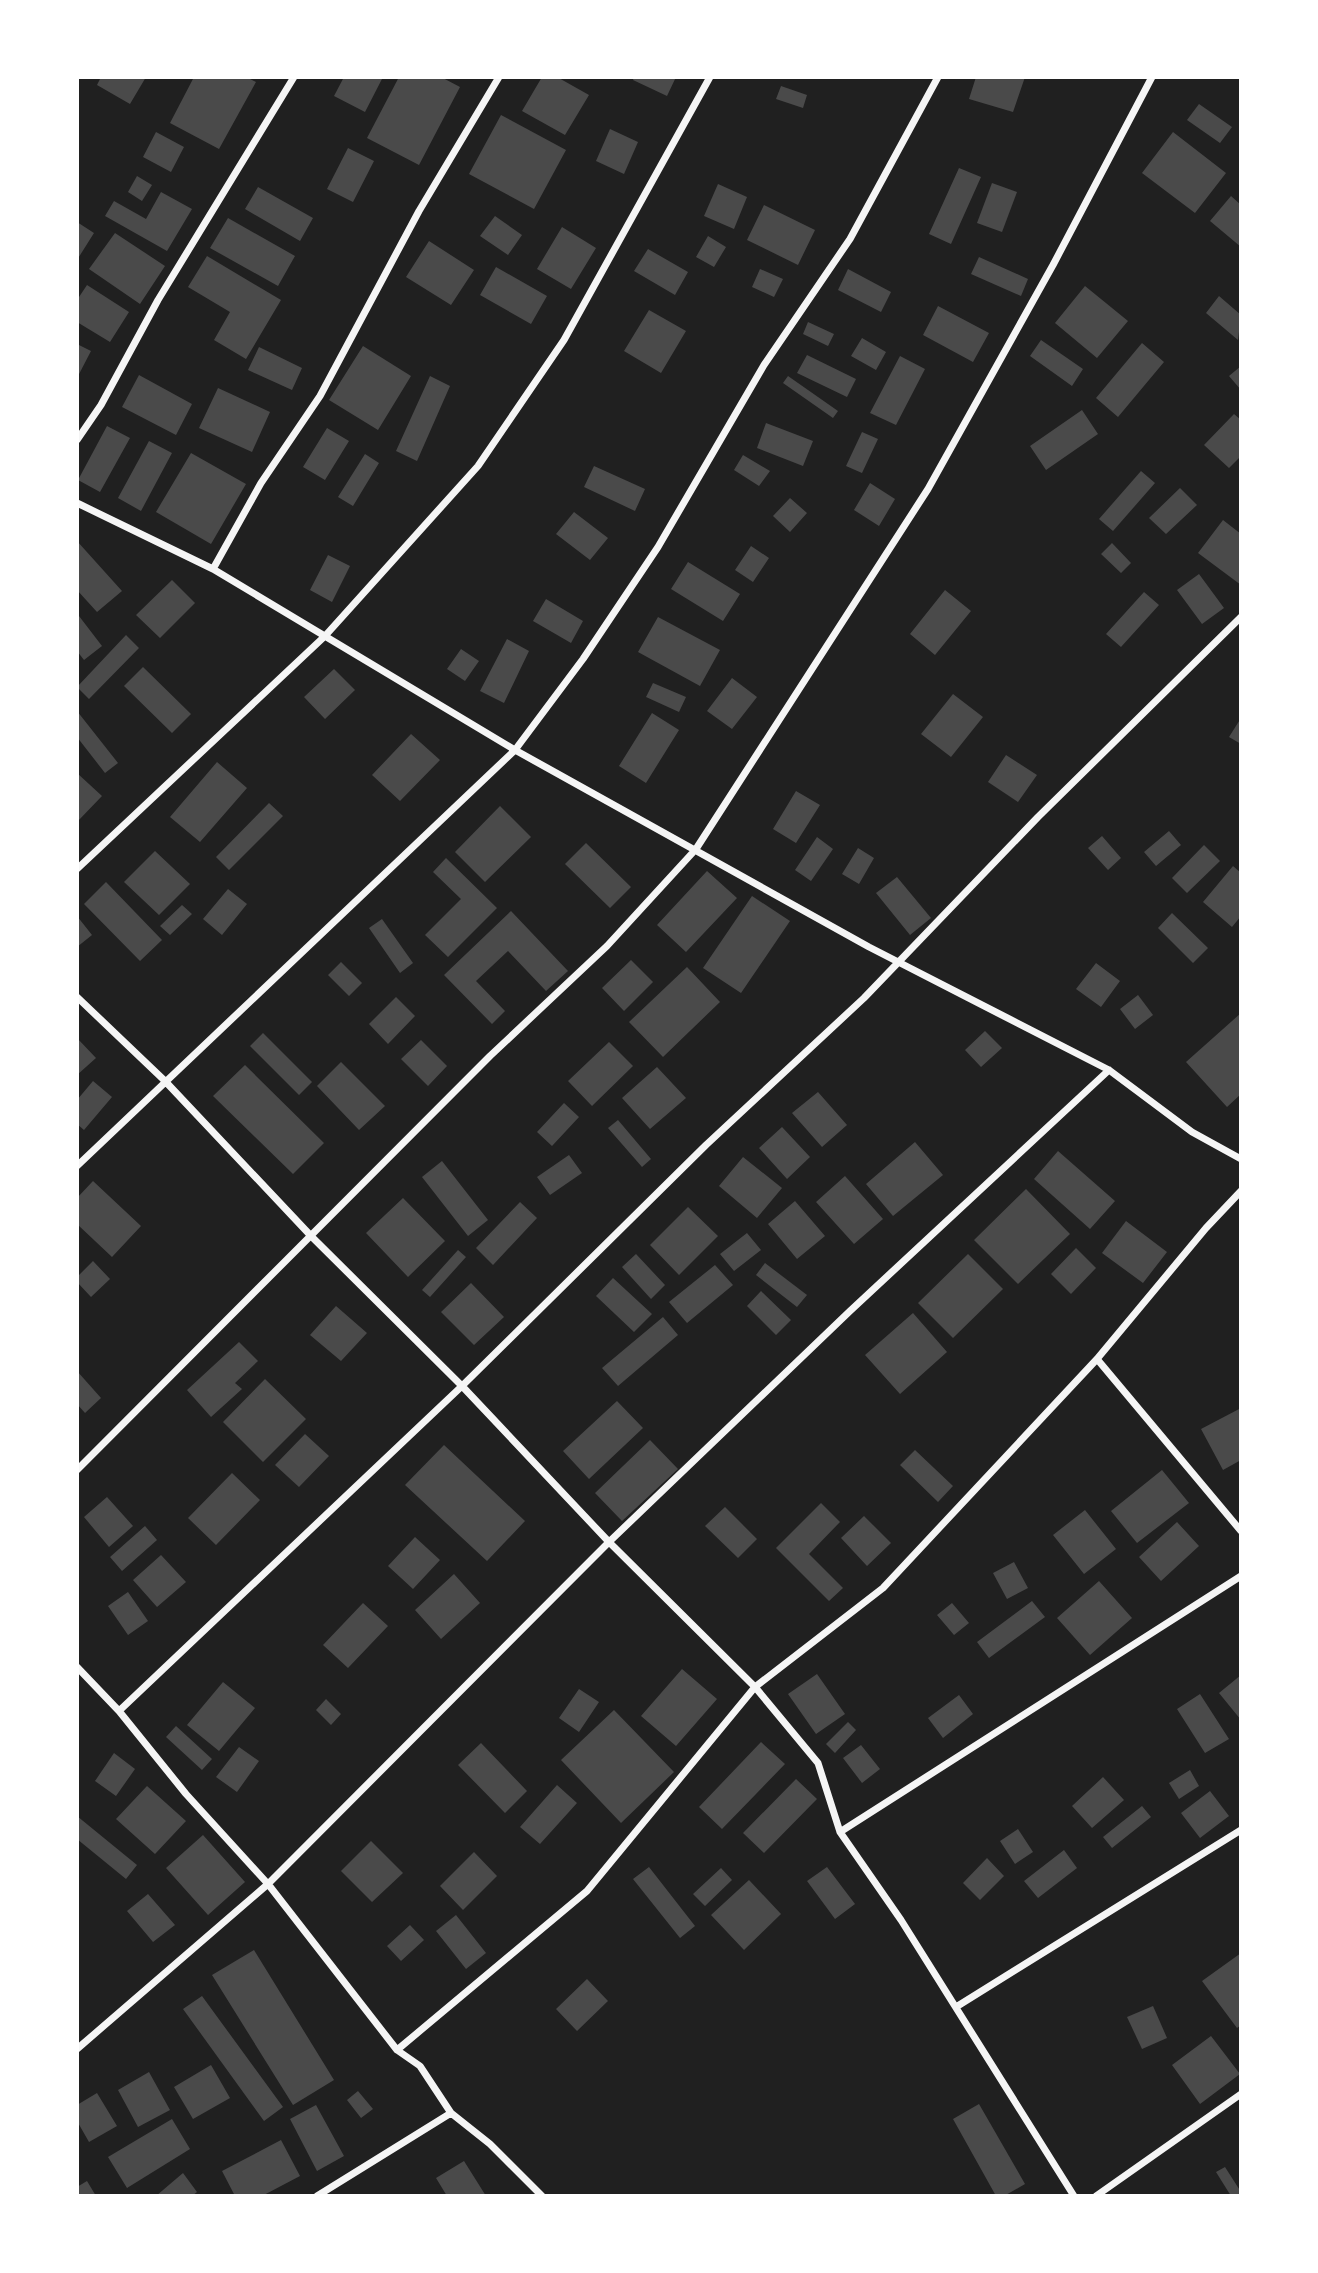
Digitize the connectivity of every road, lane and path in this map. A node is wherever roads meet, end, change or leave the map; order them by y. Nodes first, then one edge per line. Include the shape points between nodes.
1 (294, 77) edge
2 (499, 77) edge
3 (710, 77) edge
4 (938, 77) edge
5 (1152, 77) edge
6 (77, 440) edge
7 (77, 503) edge
8 (213, 569) junction
9 (1241, 617) edge
10 (325, 636) junction
11 (515, 750) junction
12 (696, 849) junction
13 (77, 869) edge
14 (901, 961) junction
15 (77, 997) edge
16 (1110, 1070) junction
17 (164, 1080) junction
18 (1241, 1159) edge
19 (77, 1167) edge
20 (1241, 1191) edge
21 (312, 1237) junction
22 (1097, 1359) junction
23 (462, 1386) junction
24 (77, 1470) edge
25 (1241, 1531) edge
26 (609, 1542) junction
27 (1241, 1576) edge
28 (77, 1667) edge
29 (755, 1687) junction
30 (119, 1710) junction
31 (1241, 1830) edge
32 (840, 1832) junction
33 (268, 1884) junction
34 (956, 2007) junction
35 (77, 2049) edge
36 (397, 2050) junction
37 (1241, 2094) edge
38 (451, 2113) junction
39 (317, 2196) edge
40 (542, 2196) edge
41 (1074, 2196) edge
42 (1096, 2196) edge

1 - 6 street
2 - 8 street via 419,211 320,396 261,483
3 - 10 street via 564,340 478,466
4 - 11 street via 850,239 764,365 658,547
5 - 12 street via 928,489
7 - 8 street
8 - 10 street
9 - 14 street via 1038,817
10 - 11 street
10 - 13 street
11 - 12 street
11 - 17 street
12 - 14 street
12 - 21 street via 607,946 490,1056
14 - 16 street
14 - 23 street
15 - 17 street
16 - 18 street via 1192,1132
16 - 26 street
17 - 19 street
17 - 21 street
20 - 22 street
21 - 23 street
21 - 24 street
22 - 25 street
22 - 29 street via 883,1588
23 - 26 street
23 - 30 street
26 - 29 street
26 - 33 street
27 - 32 street
28 - 30 street
29 - 32 street via 818,1763
29 - 36 street via 587,1891
30 - 33 street via 186,1794
31 - 34 street
32 - 34 street
33 - 35 street
33 - 36 street
34 - 41 street
36 - 38 street via 420,2066
37 - 42 street
38 - 39 street
38 - 40 street

